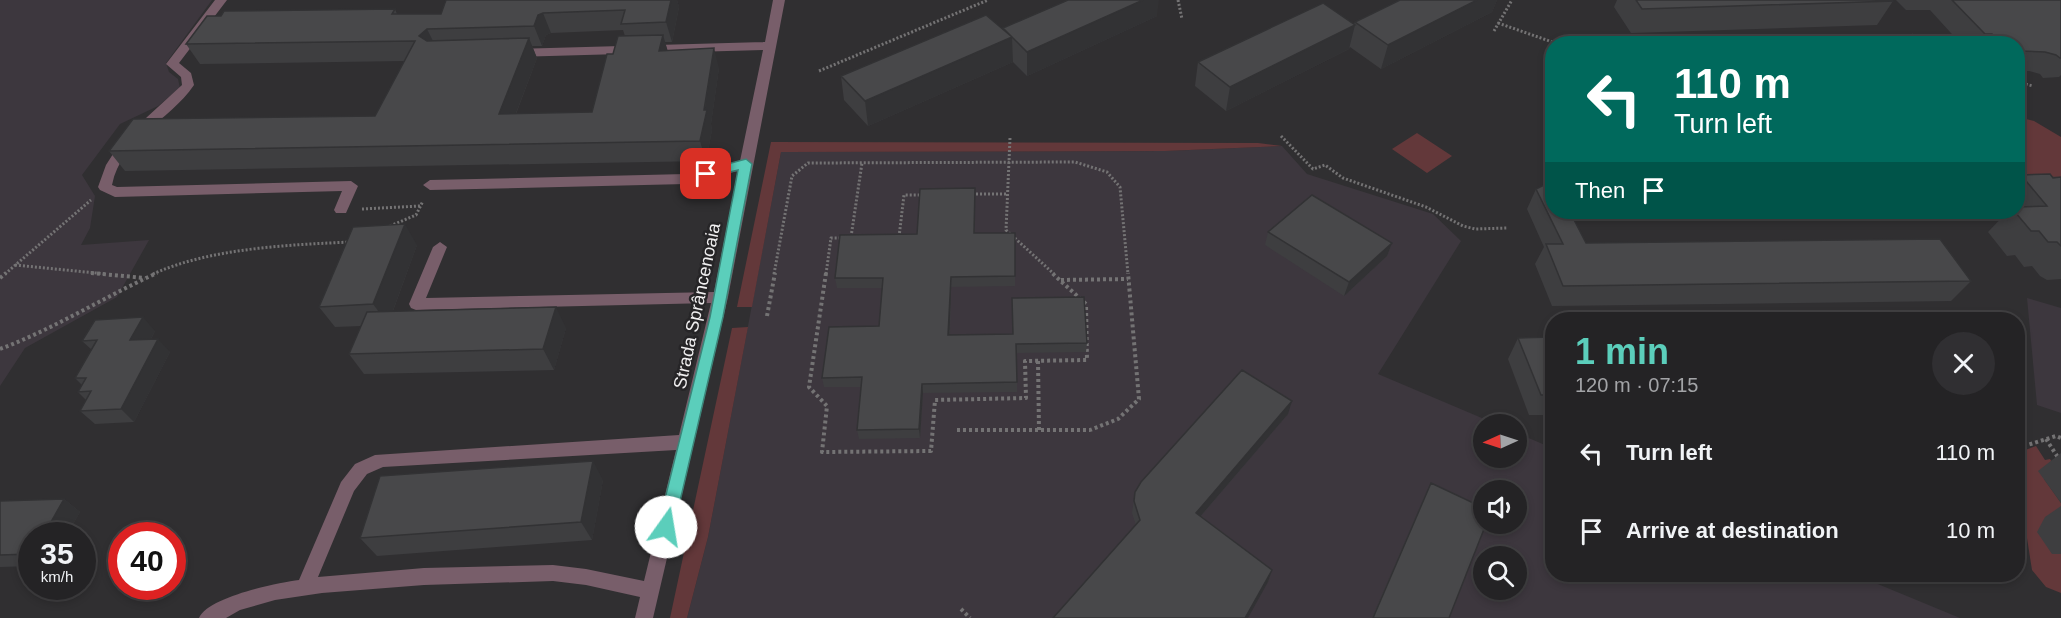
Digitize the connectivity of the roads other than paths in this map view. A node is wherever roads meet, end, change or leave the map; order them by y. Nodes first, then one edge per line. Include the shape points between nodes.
1 (221, 0) edge
2 (779, 0) edge
3 (769, 46) junction
4 (496, 53) edge
5 (746, 164) junction
6 (430, 185) road end
7 (340, 210) road end
8 (440, 247) dead end
9 (721, 297) junction
10 (686, 442) junction
11 (305, 587) junction
12 (651, 591) junction
13 (208, 618) edge
14 (644, 618) edge

1 - 7 street via 172,64 187,76 188,85 181,96 136,131 106,177 105,187 115,192 351,186
2 - 3 street, Strada Sprâncenoaia
3 - 4 street
3 - 5 street, Strada Sprâncenoaia
5 - 6 street via 686,179
5 - 9 street, Strada Sprâncenoaia
8 - 9 street via 416,304
9 - 10 street, Strada Sprâncenoaia
10 - 11 street via 381,460 361,469 347,487
10 - 12 street, Strada Sprâncenoaia
11 - 12 street via 553,573
11 - 13 street via 254,596 221,608
12 - 14 street, Strada Sprâncenoaia

